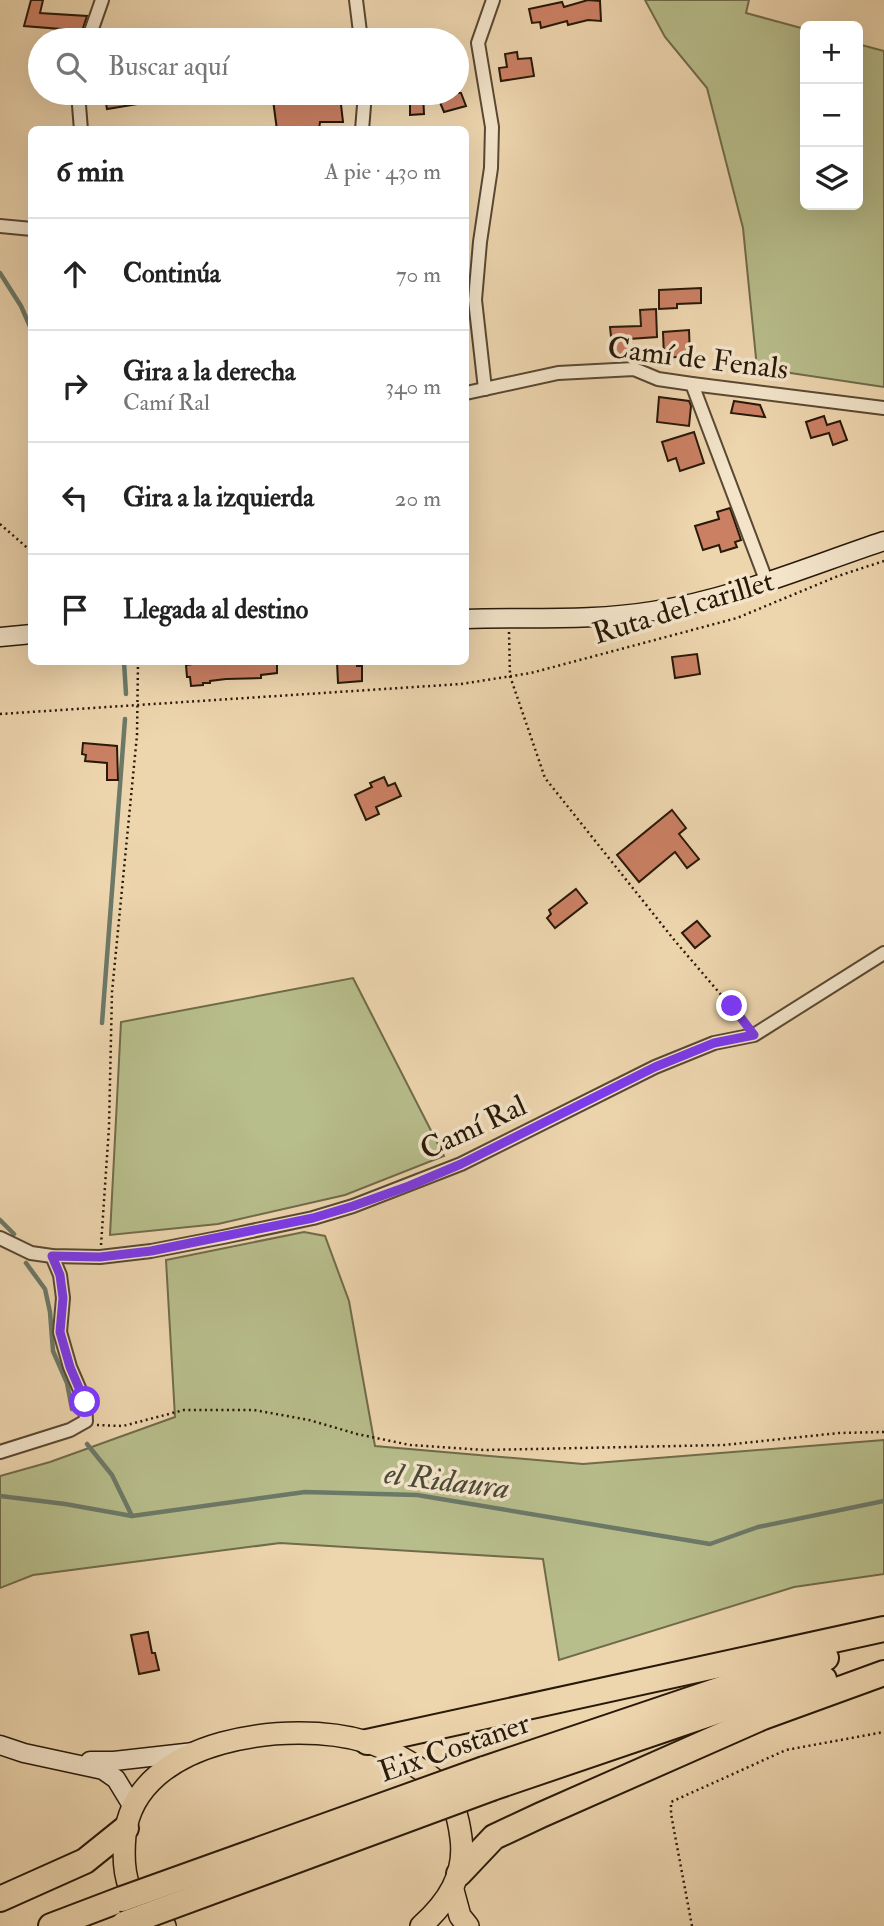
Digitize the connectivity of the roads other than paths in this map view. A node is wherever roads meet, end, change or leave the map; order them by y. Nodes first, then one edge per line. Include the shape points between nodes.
1 (102, 0) edge
2 (356, 0) edge
3 (493, 0) edge
4 (92, 28) edge
5 (360, 28) edge
6 (79, 105) edge
7 (364, 105) edge
8 (80, 126) edge
9 (362, 126) edge
10 (0, 226) edge
11 (28, 229) edge
12 (692, 384) junction
13 (485, 388) junction
14 (469, 392) edge
15 (884, 408) edge
16 (884, 541) edge
17 (766, 580) junction
18 (469, 619) edge
19 (28, 634) edge
20 (0, 637) edge
21 (884, 953) edge
22 (0, 1238) edge
23 (52, 1256) junction
24 (0, 1452) edge
25 (884, 1629) edge
26 (884, 1642) edge
27 (884, 1663) edge
28 (884, 1673) edge
29 (367, 1742) junction
30 (0, 1745) edge
31 (198, 1752) junction
32 (65, 1761) junction
33 (488, 1778) junction
34 (130, 1818) junction
35 (456, 1882) junction
36 (0, 1899) edge
37 (122, 1925) edge
38 (51, 1926) edge
39 (164, 1926) edge
40 (421, 1926) edge
41 (468, 1926) edge

1 - 4 street
2 - 5 street
3 - 13 street via 478,43 492,127 475,300
6 - 8 street
7 - 9 street
10 - 11 street
12 - 13 street, Camí de Fenals via 634,369 596,369
12 - 15 street, Camí de Fenals
12 - 17 street
13 - 14 street, Camí de Fenals
16 - 17 street
17 - 18 street via 653,611
19 - 20 street
21 - 23 street, Camí Ral via 754,1035 714,1043 655,1067 409,1186 313,1218 151,1251
22 - 23 street, Camí Ral via 31,1253
23 - 24 street via 63,1298 60,1332 85,1402 86,1421
25 - 29 highway
26 - 33 highway, Eix Costaner via 772,1672
27 - 33 highway, Eix Costaner
28 - 35 highway via 763,1717 494,1837
29 - 31 main road via 279,1733 227,1740
29 - 35 main road via 408,1762 444,1789 458,1818 462,1845
30 - 32 street
31 - 32 street
31 - 34 main road via 150,1783
32 - 34 street via 103,1770 116,1779
33 - 37 highway, Eix Costaner, bridge
33 - 38 highway, Eix Costaner, bridge
34 - 36 highway via 85,1861
34 - 39 main road via 125,1878 137,1901
35 - 40 main road
35 - 41 main road via 460,1916

